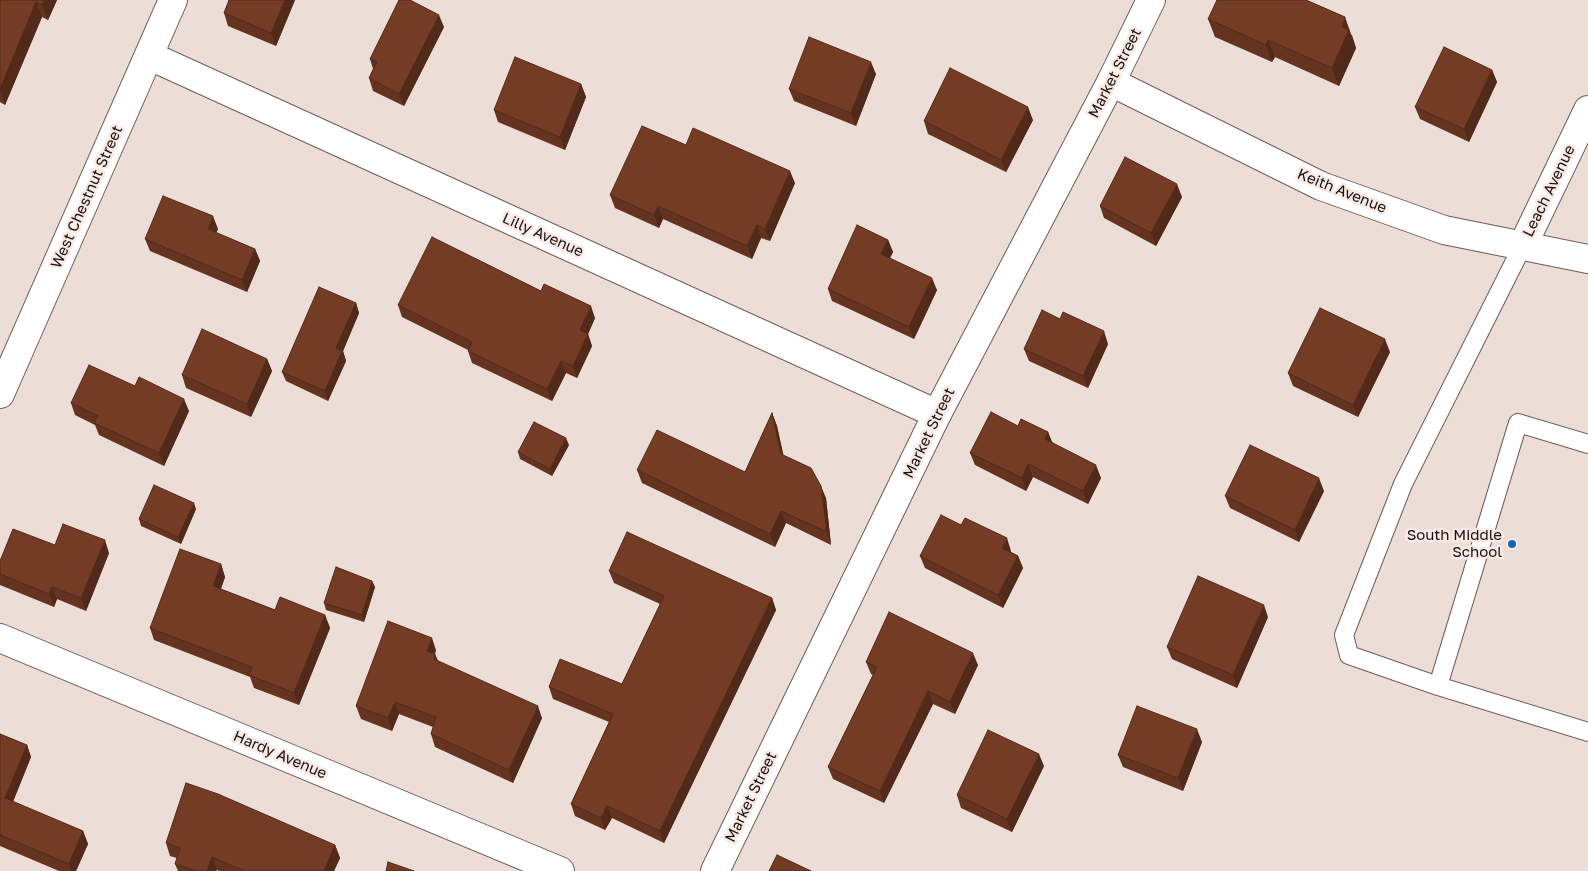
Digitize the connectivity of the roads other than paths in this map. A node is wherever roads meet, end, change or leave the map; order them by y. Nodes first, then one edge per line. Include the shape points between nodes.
1 (173, 0) edge
2 (1150, 0) edge
3 (150, 56) junction
4 (1111, 82) junction
5 (1588, 110) edge
6 (1523, 245) junction
7 (1588, 259) edge
8 (0, 394) edge
9 (937, 414) junction
10 (1588, 444) edge
11 (0, 638) edge
12 (1438, 686) junction
13 (1588, 732) edge
14 (560, 871) edge
15 (715, 871) edge

1 - 3 street, West Chestnut Street
2 - 4 street, Market Street
3 - 8 street, West Chestnut Street
3 - 9 street, Lilly Avenue
4 - 6 street, Keith Avenue via 1321,186 1444,230
4 - 9 street, Market Street
5 - 6 street, Leach Avenue
6 - 7 street, Keith Avenue
6 - 12 lane via 1403,484 1344,635 1349,655
9 - 15 street, Market Street
10 - 12 lane via 1518,423
11 - 14 street, Hardy Avenue
12 - 13 lane

